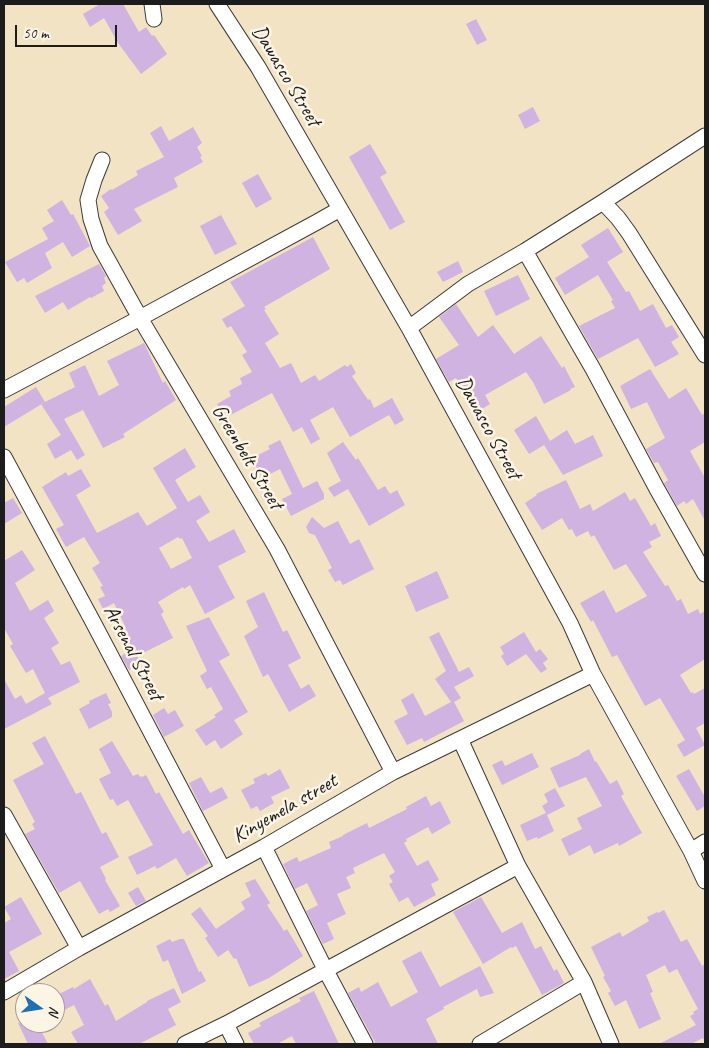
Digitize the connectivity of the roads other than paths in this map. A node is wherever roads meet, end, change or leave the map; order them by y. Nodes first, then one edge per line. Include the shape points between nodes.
1 (217, 4) edge
2 (705, 136) edge
3 (102, 160) dead end
4 (603, 202) junction
5 (340, 209) junction
6 (525, 251) junction
7 (140, 318) junction
8 (409, 328) junction
9 (705, 355) edge
10 (4, 390) edge
11 (4, 457) edge
12 (705, 574) edge
13 (593, 674) junction
14 (460, 739) junction
15 (393, 772) junction
16 (4, 815) edge
17 (705, 842) edge
18 (264, 847) junction
19 (691, 850) junction
20 (518, 866) junction
21 (223, 869) junction
22 (705, 881) edge
23 (79, 948) junction
24 (325, 969) junction
25 (584, 982) junction
26 (4, 992) edge
27 (226, 1024) junction
28 (489, 1042) edge
29 (185, 1044) edge
30 (236, 1044) edge
31 (365, 1044) edge
32 (610, 1044) edge

1 - 5 street, Dawasco Street via 258,67
2 - 4 street
3 - 7 street, Greenbelt Street via 88,200 91,219 100,246
4 - 6 street
4 - 9 street via 629,233
5 - 7 street
5 - 8 street, Dawasco Street
6 - 8 street via 468,284
6 - 12 street
7 - 10 street
7 - 15 street, Greenbelt Street via 277,549
8 - 13 street, Dawasco Street via 570,623
11 - 21 street, Arsenal Street
13 - 14 street, Kinyemela street
13 - 19 street, Dawasco Street
14 - 15 street, Kinyemela street
14 - 20 street
15 - 18 street, Kinyemela street
16 - 23 street
17 - 19 street
18 - 21 street, Kinyemela street
18 - 24 street
19 - 22 street, Dawasco Street
20 - 24 street
20 - 25 street
21 - 23 street, Kinyemela street
23 - 26 street, Kinyemela street
24 - 27 street
24 - 31 street
25 - 28 street
25 - 32 street
27 - 29 street
27 - 30 street

